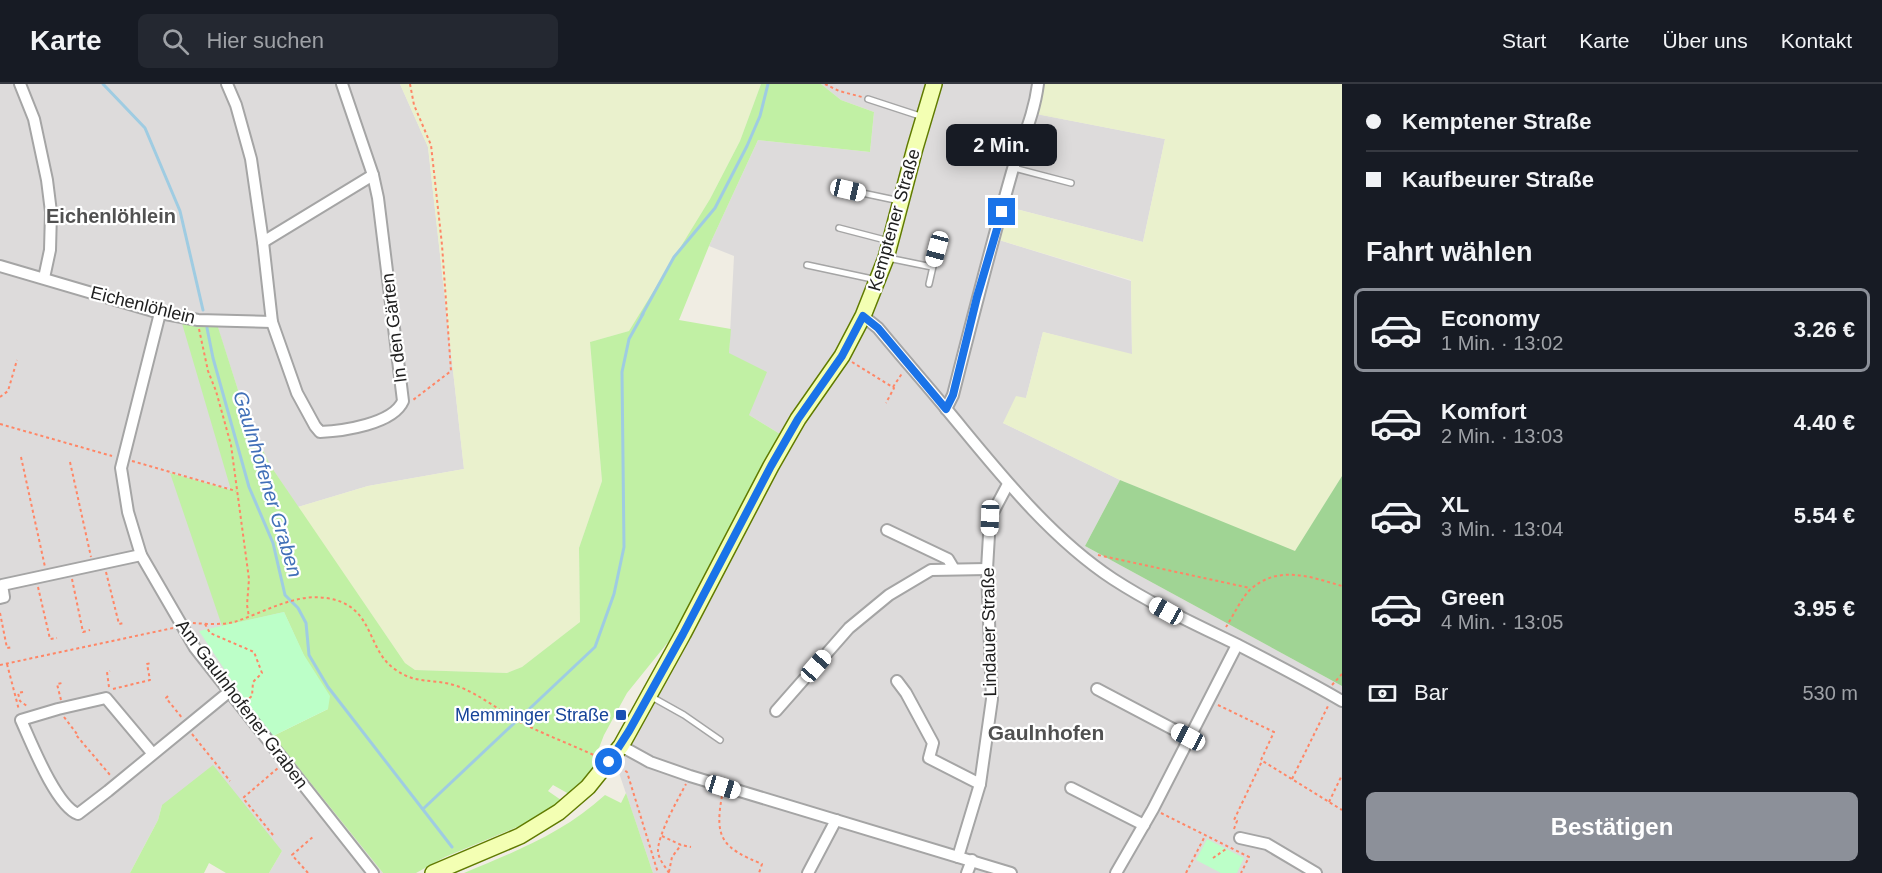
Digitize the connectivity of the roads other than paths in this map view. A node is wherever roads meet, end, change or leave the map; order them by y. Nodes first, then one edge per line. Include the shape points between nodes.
1 (20, 84) edge
2 (227, 84) edge
3 (342, 84) edge
4 (934, 84) edge
5 (1038, 84) edge
6 (868, 99) road end
7 (924, 117) junction
8 (1014, 168) junction
9 (373, 175) junction
10 (1071, 183) dead end
11 (848, 190) dead end
12 (901, 201) junction
13 (839, 228) dead end
14 (891, 241) junction
15 (263, 242) junction
16 (937, 249) dead end
17 (886, 258) junction
18 (807, 265) dead end
19 (0, 266) edge
20 (932, 267) junction
21 (44, 278) junction
22 (878, 280) junction
23 (929, 284) dead end
24 (160, 313) junction
25 (863, 316) junction
26 (272, 322) junction
27 (946, 409) junction
28 (1008, 484) junction
29 (887, 530) dead end
30 (141, 555) junction
31 (954, 569) junction
32 (987, 569) junction
33 (1, 582) edge
34 (0, 598) edge
35 (1237, 645) junction
36 (897, 681) dead end
37 (1097, 689) dead end
38 (230, 691) junction
39 (649, 695) junction
40 (1337, 698) edge
41 (776, 711) dead end
42 (1188, 737) junction
43 (720, 740) dead end
44 (621, 746) junction
45 (153, 754) junction
46 (980, 784) junction
47 (1071, 788) dead end
48 (836, 820) junction
49 (1144, 825) junction
50 (1234, 835) road end
51 (958, 856) junction
52 (972, 860) junction
53 (373, 873) edge
54 (433, 873) edge
55 (808, 873) edge
56 (967, 873) edge
57 (1011, 873) edge
58 (1116, 873) edge
59 (1316, 873) edge

1 - 21 street via 34,119 51,212 51,250
2 - 15 street via 251,159
3 - 9 street, In den Gärten
4 - 7 street, Kemptener Straße
5 - 8 street via 1035,106
6 - 7 lane
7 - 12 street, Kemptener Straße
8 - 10 lane
8 - 27 street
9 - 15 street
9 - 26 street, In den Gärten via 402,391 400,408 363,426 320,432 297,393
11 - 12 lane
12 - 14 street, Kemptener Straße
13 - 14 lane
14 - 17 street, Kemptener Straße
15 - 26 street
16 - 20 lane
17 - 20 lane
17 - 22 street, Kemptener Straße
18 - 22 lane
19 - 21 street, Eichenlöhlein
20 - 23 lane
21 - 24 street, Eichenlöhlein
22 - 25 street, Kemptener Straße
24 - 26 street, Eichenlöhlein via 198,320
24 - 30 street, Am Gaulnhofener Graben via 121,468 128,512
25 - 27 street via 878,328
25 - 39 street, Kemptener Straße via 842,356 771,466
27 - 28 street
28 - 32 street, Lindauer Straße via 990,518
28 - 35 street via 1078,552 1112,578 1152,603
29 - 31 street via 948,559
30 - 33 street
30 - 38 street, Am Gaulnhofener Graben via 195,648
31 - 32 street
31 - 41 street via 931,570 869,609
32 - 46 street, Lindauer Straße via 992,699
33 - 34 street via 4,597
35 - 40 street
35 - 42 street
36 - 46 street via 933,743 929,758
37 - 42 street
38 - 45 street
38 - 53 street, Am Gaulnhofener Graben
39 - 43 lane
39 - 44 street, Kemptener Straße
42 - 49 street
44 - 48 street via 650,762 690,776
44 - 54 street, Kemptener Straße via 588,787 545,821
45 - 45 street via 106,698 26,719 42,767 57,792 78,814
46 - 51 street, Lindauer Straße
47 - 49 street
48 - 51 street
48 - 55 street
49 - 58 street
50 - 59 street via 1267,844
51 - 52 street
52 - 56 street
52 - 57 street

